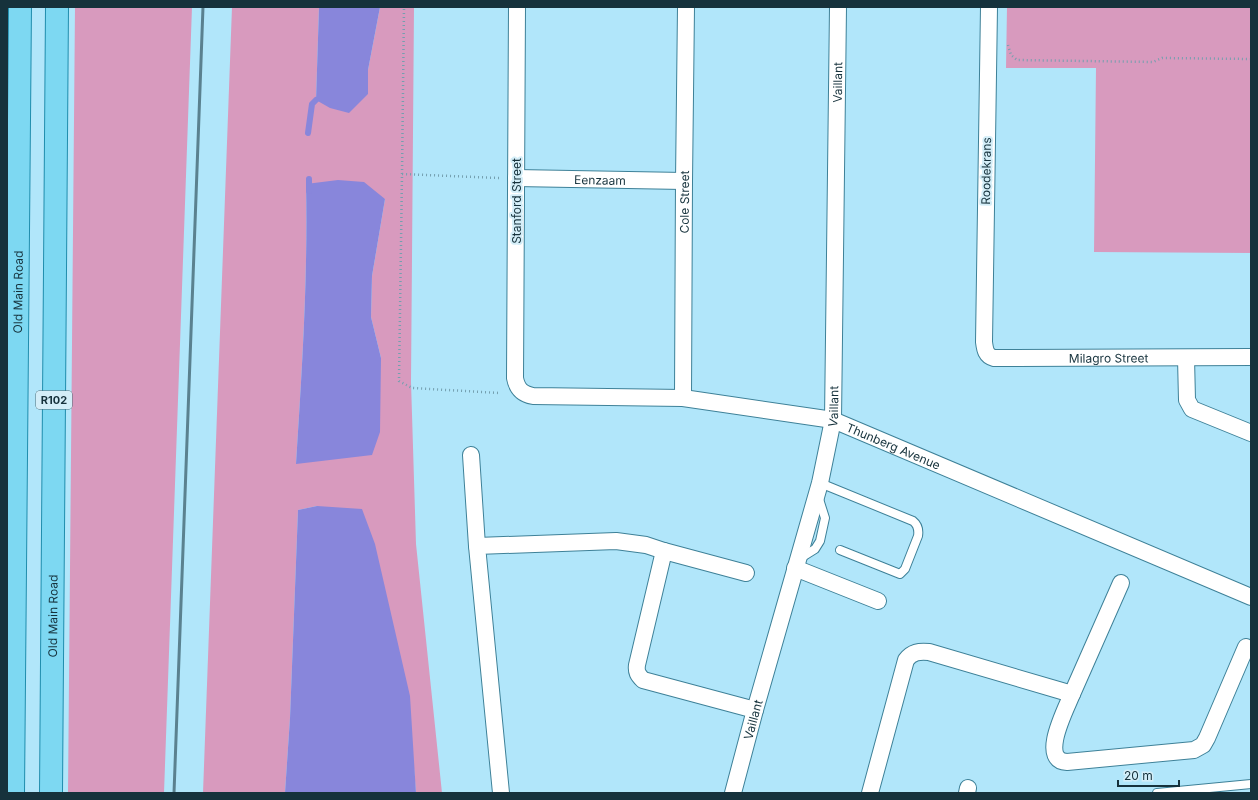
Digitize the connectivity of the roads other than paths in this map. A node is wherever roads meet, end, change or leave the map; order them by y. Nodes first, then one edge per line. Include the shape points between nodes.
1 (20, 7) edge
2 (57, 7) edge
3 (517, 7) edge
4 (686, 7) edge
5 (838, 7) edge
6 (989, 7) edge
7 (516, 178) junction
8 (684, 181) junction
9 (984, 335) joint
10 (1186, 358) junction
11 (1251, 358) edge
12 (524, 394) joint
13 (683, 398) junction
14 (833, 420) junction
15 (1251, 433) edge
16 (471, 455) dead end
17 (819, 488) junction
18 (477, 546) junction
19 (664, 550) junction
20 (840, 550) dead end
21 (797, 564) junction
22 (746, 573) dead end
23 (1121, 583) dead end
24 (1249, 597) edge
25 (878, 601) dead end
26 (1246, 647) dead end
27 (1072, 694) junction
28 (755, 710) junction
29 (1251, 784) edge
30 (13, 793) edge
31 (51, 793) edge
32 (501, 793) edge
33 (733, 793) edge
34 (870, 793) edge
35 (1157, 793) edge

1 - 30 main road, Old Main Road
2 - 31 main road, Old Main Road / R102
3 - 7 street, Stanford Street
4 - 8 street, Cole Street
5 - 14 street, Vaillant
6 - 9 street, Roodekrans
7 - 8 street, Eenzaam
7 - 12 street, Stanford Street via 515,378 518,389
8 - 13 street, Cole Street
9 - 10 street, Milagro Street via 985,351 994,358
10 - 11 street, Milagro Street
10 - 15 street via 1187,400 1192,408
12 - 13 street, Thunberg Avenue
13 - 14 street, Thunberg Avenue
14 - 17 street, Vaillant
14 - 24 street, Thunberg Avenue
16 - 18 street
17 - 20 lane via 918,525 918,536 905,569 900,574
17 - 21 street, Vaillant
18 - 19 street via 616,540
18 - 32 street
19 - 22 street
19 - 28 street via 637,665 638,675 643,680
21 - 25 street
21 - 28 street, Vaillant
23 - 27 street
26 - 27 street via 1203,744 1194,750 1063,762 1054,752 1054,743
27 - 34 street via 929,652 916,652 906,660
28 - 33 street, Vaillant
29 - 35 lane

